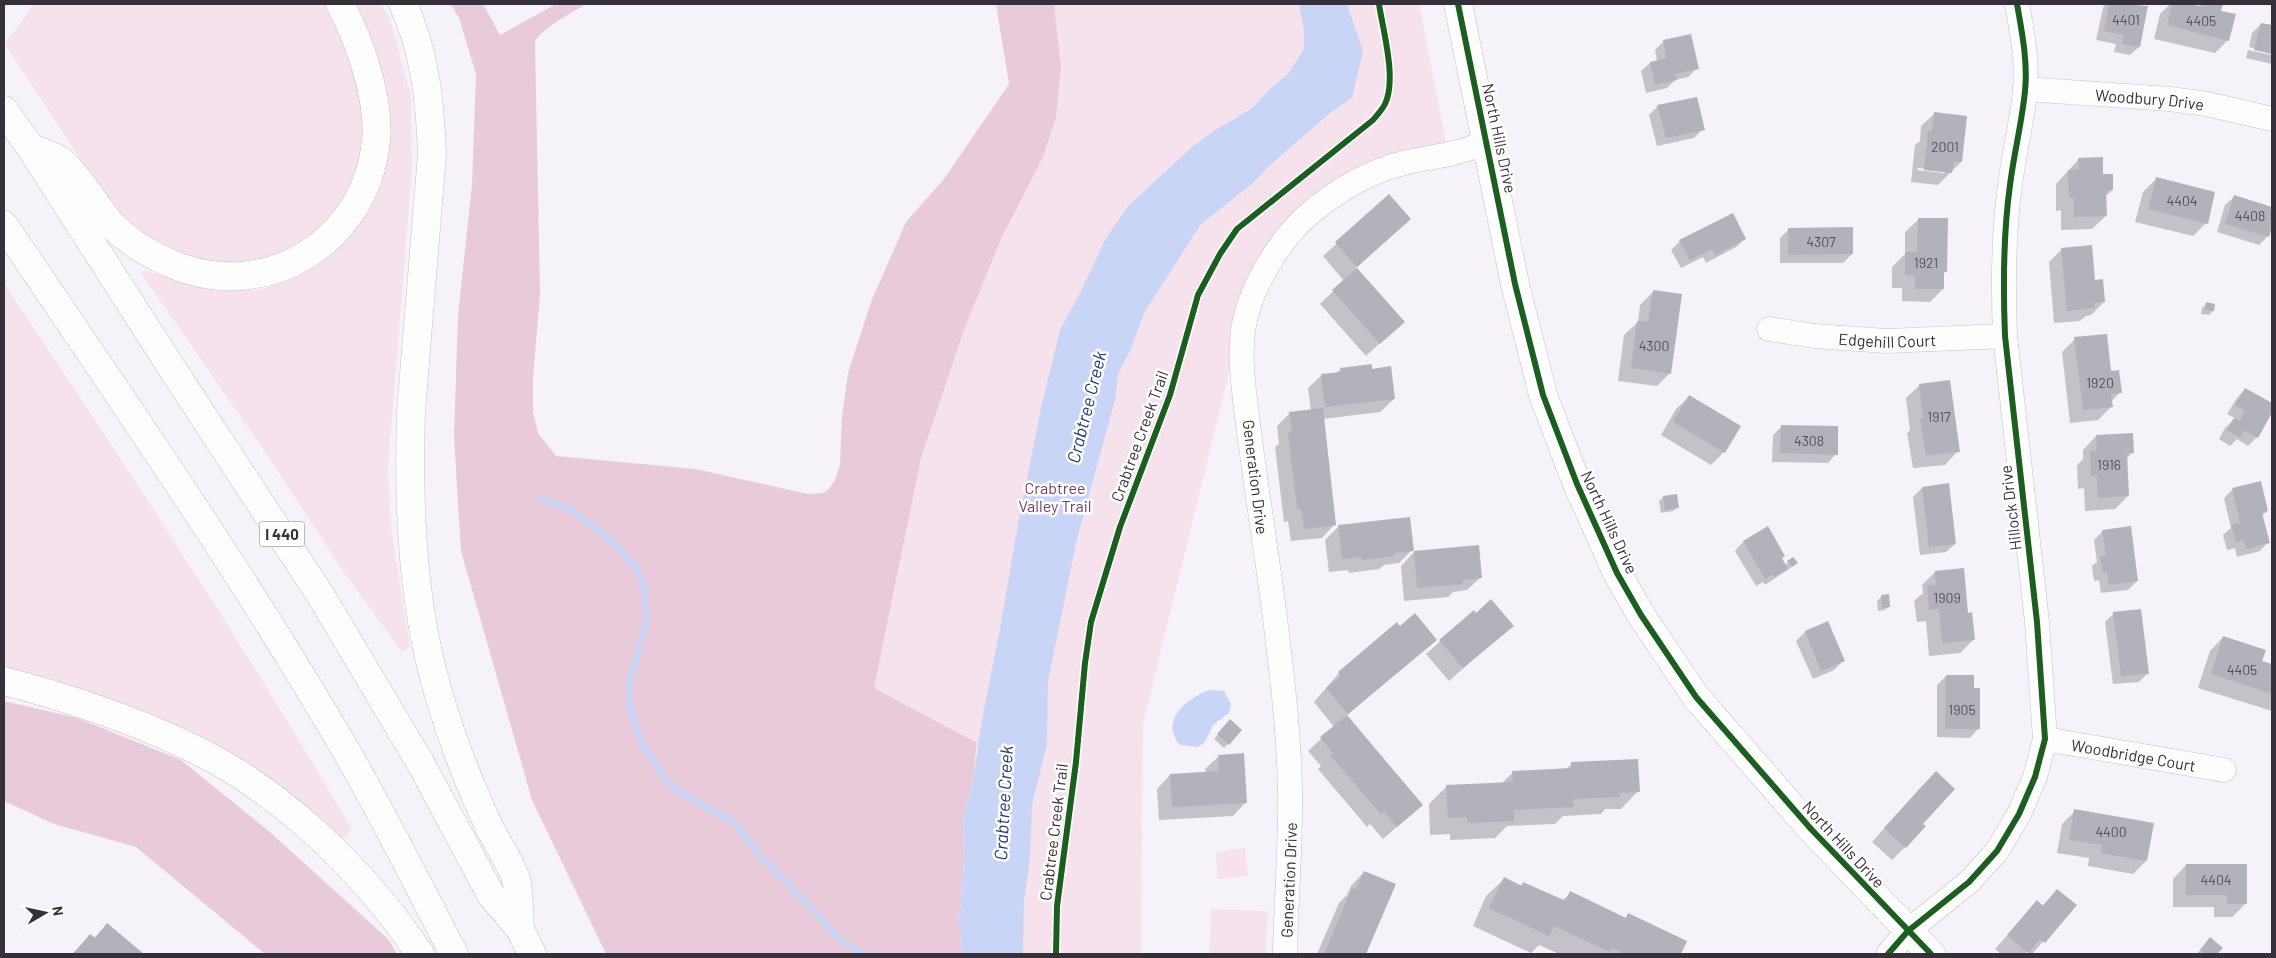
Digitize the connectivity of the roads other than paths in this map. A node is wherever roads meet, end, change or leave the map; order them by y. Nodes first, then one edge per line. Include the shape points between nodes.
1 (340, 4) edge
2 (403, 4) edge
3 (1458, 4) edge
4 (2017, 4) edge
5 (2026, 89) junction
6 (8, 116) edge
7 (2272, 119) edge
8 (1487, 141) junction
9 (30, 147) junction
10 (4, 225) edge
11 (1769, 330) dead end
12 (2005, 336) junction
13 (4, 681) edge
14 (2045, 739) junction
15 (2224, 770) dead end
16 (520, 929) junction
17 (1908, 930) junction
18 (420, 954) edge
19 (454, 954) edge
20 (532, 954) edge
21 (1285, 954) edge
22 (1888, 954) edge
23 (1931, 954) edge

1 - 9 main road via 355,36 369,85 376,126 374,155 360,196 340,228 317,249 297,261 245,276 216,276 176,266 138,246 114,226 61,161
2 - 16 main road via 424,62 431,116 432,154 410,455 414,555 420,607 441,702 487,823 517,882
3 - 8 main road, North Hills Drive
4 - 5 street, Hillock Drive
5 - 7 street, Woodbury Drive via 2170,99
5 - 12 street, Hillock Drive via 2009,192 2002,271
6 - 9 main road, I 440
8 - 17 main road, North Hills Drive via 1515,284 1543,395 1562,448 1617,574 1646,624 1696,697 1811,829
8 - 21 street, Generation Drive via 1471,150 1373,172 1348,184 1289,234 1261,278 1243,330 1244,385 1275,617 1289,761
9 - 16 main road, I 440 via 321,596 421,764 491,895
10 - 19 main road via 212,534 290,659 345,749
11 - 12 street, Edgehill Court via 1886,341
12 - 14 street, Hillock Drive via 2037,622
13 - 18 main road via 135,722 194,749 247,780 316,834 365,882
14 - 15 street, Woodbridge Court
14 - 17 street, Hillock Drive via 2036,777 2020,814 1997,851 1969,882
16 - 20 main road, I 440
17 - 22 street, Hillock Drive
17 - 23 main road, North Hills Drive

